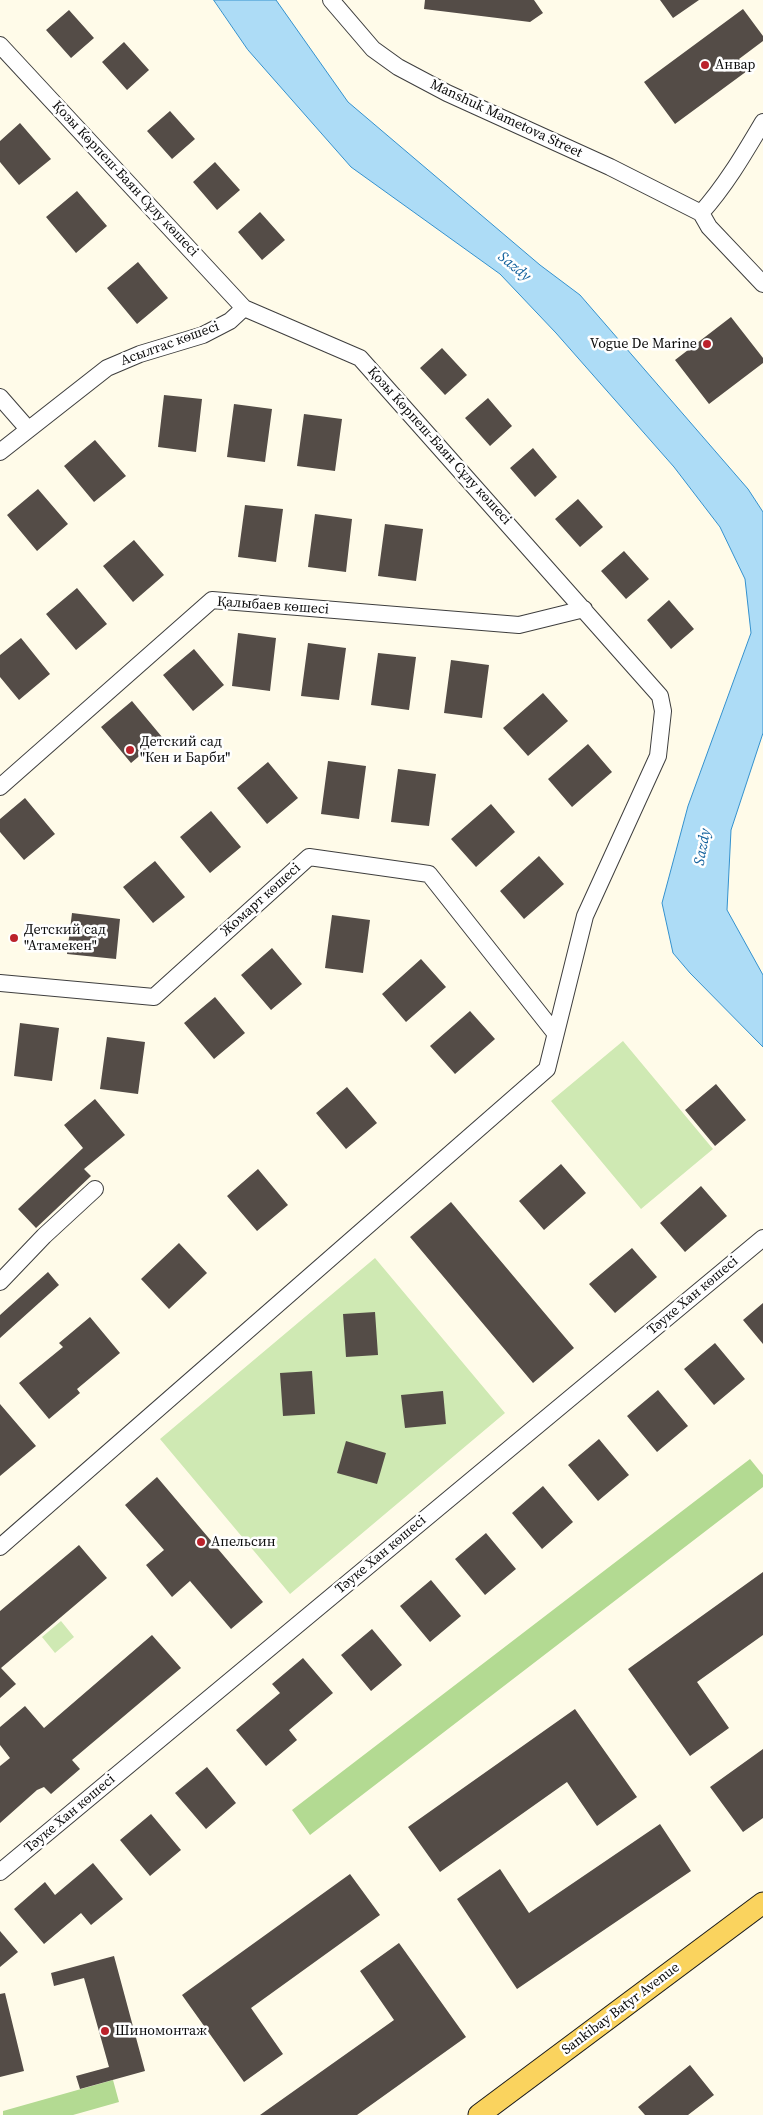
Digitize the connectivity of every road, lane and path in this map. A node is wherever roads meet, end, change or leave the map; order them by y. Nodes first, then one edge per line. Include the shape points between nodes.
1 (331, 0) edge
2 (0, 44) edge
3 (763, 122) edge
4 (700, 213) junction
5 (763, 284) edge
6 (244, 308) junction
7 (0, 398) edge
8 (28, 429) junction
9 (0, 452) edge
10 (584, 609) junction
11 (0, 786) edge
12 (0, 983) edge
13 (555, 1034) junction
14 (95, 1189) dead end
15 (763, 1238) edge
16 (0, 1282) edge
17 (0, 1546) edge
18 (0, 1872) edge
19 (763, 1903) edge
20 (479, 2115) edge

1 - 4 street, Manshuk Mametova Street via 373,49 398,67
2 - 6 street, Қозы Көрпеш-Баян Сұлу көшесі
3 - 4 street via 717,196
4 - 5 street via 709,227
6 - 8 street, Асылтас көшесі via 230,321 203,335 140,354 107,368
6 - 10 street, Қозы Көрпеш-Баян Сұлу көшесі via 360,358
7 - 8 street
8 - 9 street, Асылтас көшесі
10 - 11 street, Қалыбаев көшесі via 519,626 212,600
10 - 13 street, Қозы Көрпеш-Баян Сұлу көшесі via 660,696 663,711 658,756 585,916
12 - 13 street, Жомарт көшесі via 154,997 309,857 428,874
13 - 17 street via 547,1069
14 - 16 street
15 - 18 street, Тәуке Хан көшесі
19 - 20 main road, Sankibay Batyr Avenue

